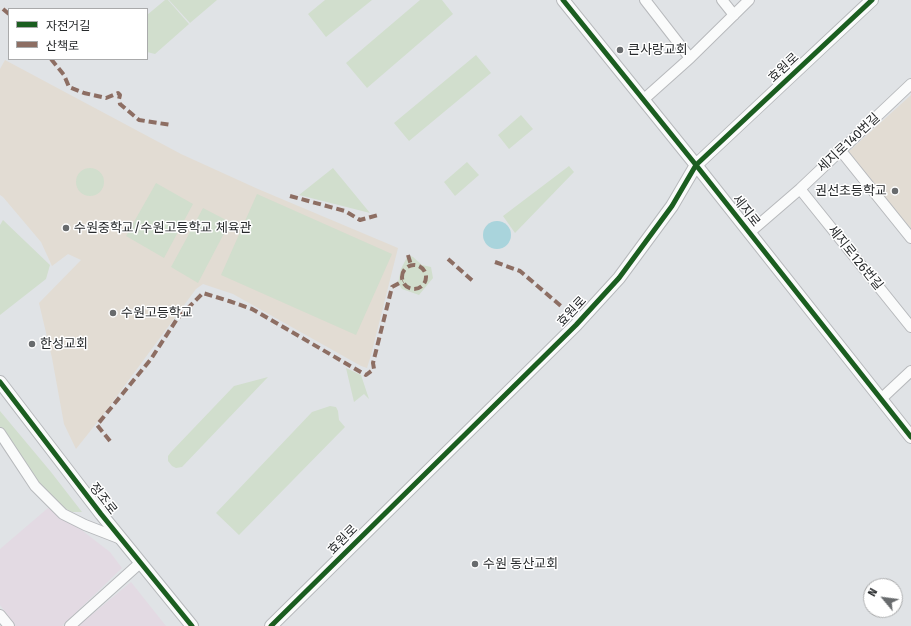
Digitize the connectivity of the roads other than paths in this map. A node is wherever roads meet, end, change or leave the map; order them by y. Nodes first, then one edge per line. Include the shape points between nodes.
1 (563, 0) edge
2 (645, 0) edge
3 (722, 0) edge
4 (749, 0) edge
5 (872, 0) edge
6 (734, 14) junction
7 (690, 58) junction
8 (911, 84) edge
9 (643, 100) junction
10 (841, 150) junction
11 (696, 165) junction
12 (800, 189) junction
13 (749, 233) junction
14 (911, 238) edge
15 (911, 327) edge
16 (911, 371) edge
17 (0, 382) edge
18 (881, 399) junction
19 (0, 433) edge
20 (911, 437) edge
21 (121, 539) junction
22 (140, 562) junction
23 (0, 615) edge
24 (9, 626) edge
25 (70, 626) edge
26 (192, 626) edge
27 (271, 626) edge

1 - 9 street, 세지로
2 - 7 street
3 - 6 street
4 - 6 street
5 - 11 street, 효원로
6 - 7 street
7 - 9 street
8 - 10 street, 세지로140번길
9 - 11 street, 세지로
10 - 12 street, 세지로140번길
10 - 14 street
11 - 13 street, 세지로
11 - 27 street, 효원로 via 672,206 619,278 576,325
12 - 13 street, 세지로140번길
12 - 15 street, 세지로126번길
13 - 18 street, 세지로
16 - 18 street
17 - 21 street, 정조로
18 - 20 street, 세지로
19 - 21 street, 정조로 via 35,486 62,514 85,526
21 - 22 street, 정조로
22 - 25 street
22 - 26 street, 정조로
23 - 24 street

